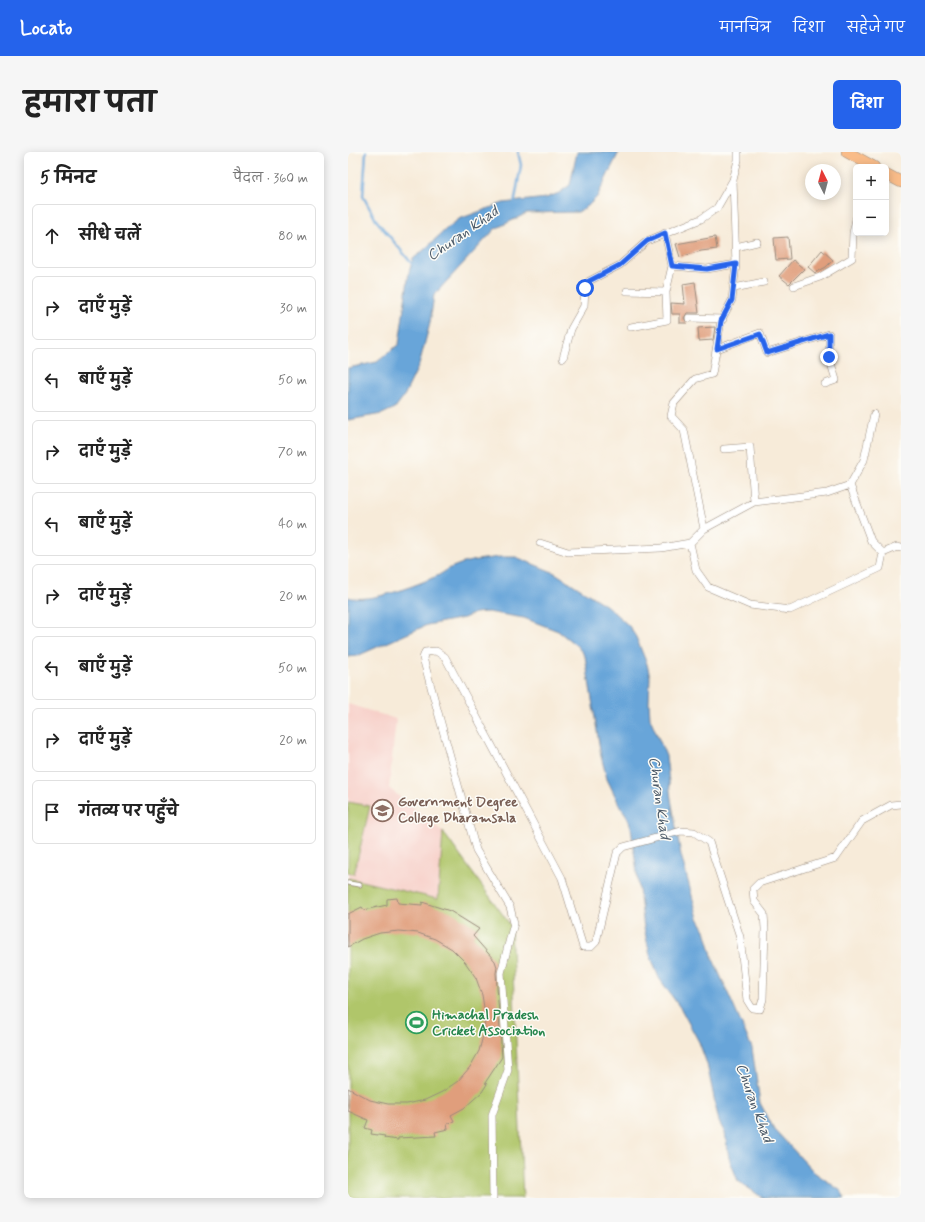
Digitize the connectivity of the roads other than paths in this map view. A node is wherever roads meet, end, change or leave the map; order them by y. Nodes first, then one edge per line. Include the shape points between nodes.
1 (738, 152) edge
2 (847, 152) edge
3 (869, 164) edge
4 (889, 176) edge
5 (733, 180) junction
6 (901, 182) edge
7 (665, 233) junction
8 (853, 233) edge
9 (757, 242) dead end
10 (736, 247) junction
11 (736, 264) junction
12 (672, 266) junction
13 (764, 282) dead end
14 (794, 286) dead end
15 (734, 288) junction
16 (627, 291) dead end
17 (666, 292) junction
18 (689, 318) dead end
19 (722, 319) junction
20 (631, 327) dead end
21 (717, 349) junction
22 (563, 358) dead end
23 (825, 384) dead end
24 (874, 414) dead end
25 (724, 449) dead end
26 (850, 485) junction
27 (754, 502) junction
28 (704, 529) junction
29 (540, 543) dead end
30 (690, 544) junction
31 (901, 548) edge
32 (883, 552) junction
33 (901, 804) edge
34 (348, 883) edge
35 (360, 885) dead end
36 (493, 1198) edge

1 - 5 street
2 - 3 main road
4 - 6 main road
5 - 7 street via 717,208 701,219
5 - 10 street
7 - 12 street
7 - 22 street via 647,241 620,265 589,281 585,288 584,306 570,328
8 - 14 street via 852,258 820,277
9 - 10 street
10 - 11 street
11 - 12 street via 707,269
11 - 15 street
12 - 17 street
13 - 15 street
15 - 19 street via 732,300
16 - 17 street
17 - 20 street via 667,320
18 - 19 street
19 - 21 street
21 - 23 street via 760,334 767,353 829,334 829,357 836,380
21 - 28 street via 712,374 695,379 674,403 671,416 684,430
24 - 26 street via 864,460
25 - 27 street via 750,448
26 - 27 street via 827,493
26 - 32 street via 871,541
27 - 28 street
28 - 30 street
29 - 30 street via 568,552 661,548
30 - 32 street via 696,570 708,587 750,605 790,610 880,568
31 - 32 street via 896,546
33 - 36 street via 891,805 862,822 836,858 759,883 753,889 754,901 764,914 766,929 763,1000 760,1009 752,1008 747,1000 740,937 708,842 694,832 681,831 623,847 617,853 596,942 591,947 583,947 562,878 445,657 436,651 425,652 423,658 476,850 510,907 514,923 501,973 508,1070 492,1115
34 - 35 lane

